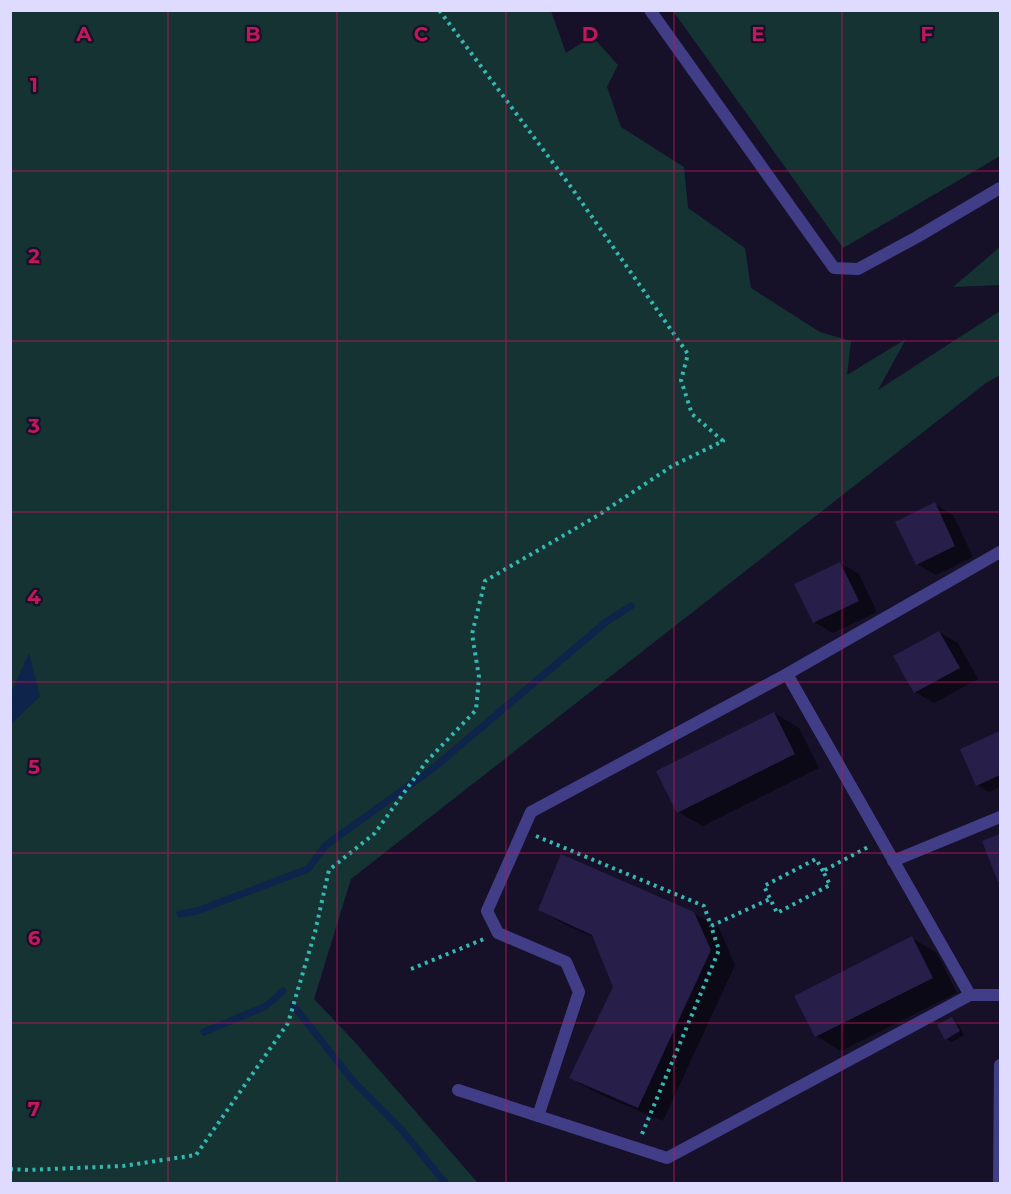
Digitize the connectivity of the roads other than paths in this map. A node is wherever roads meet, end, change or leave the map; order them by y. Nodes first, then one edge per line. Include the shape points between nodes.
1 (650, 10) edge
2 (1000, 188) edge
3 (1000, 552) edge
4 (787, 674) junction
5 (1000, 817) edge
6 (893, 861) junction
7 (970, 995) junction
8 (1000, 995) edge
9 (1000, 1065) edge
10 (1000, 1088) edge
11 (458, 1090) dead end
12 (538, 1116) junction
13 (999, 1184) edge

1 - 2 lane via 834,268 858,269
3 - 4 lane
4 - 6 lane
4 - 12 lane via 531,812 487,911 498,933 566,962 579,992
5 - 6 lane
6 - 7 lane
7 - 8 lane
7 - 12 lane via 667,1158
9 - 10 lane
10 - 13 lane
11 - 12 lane

